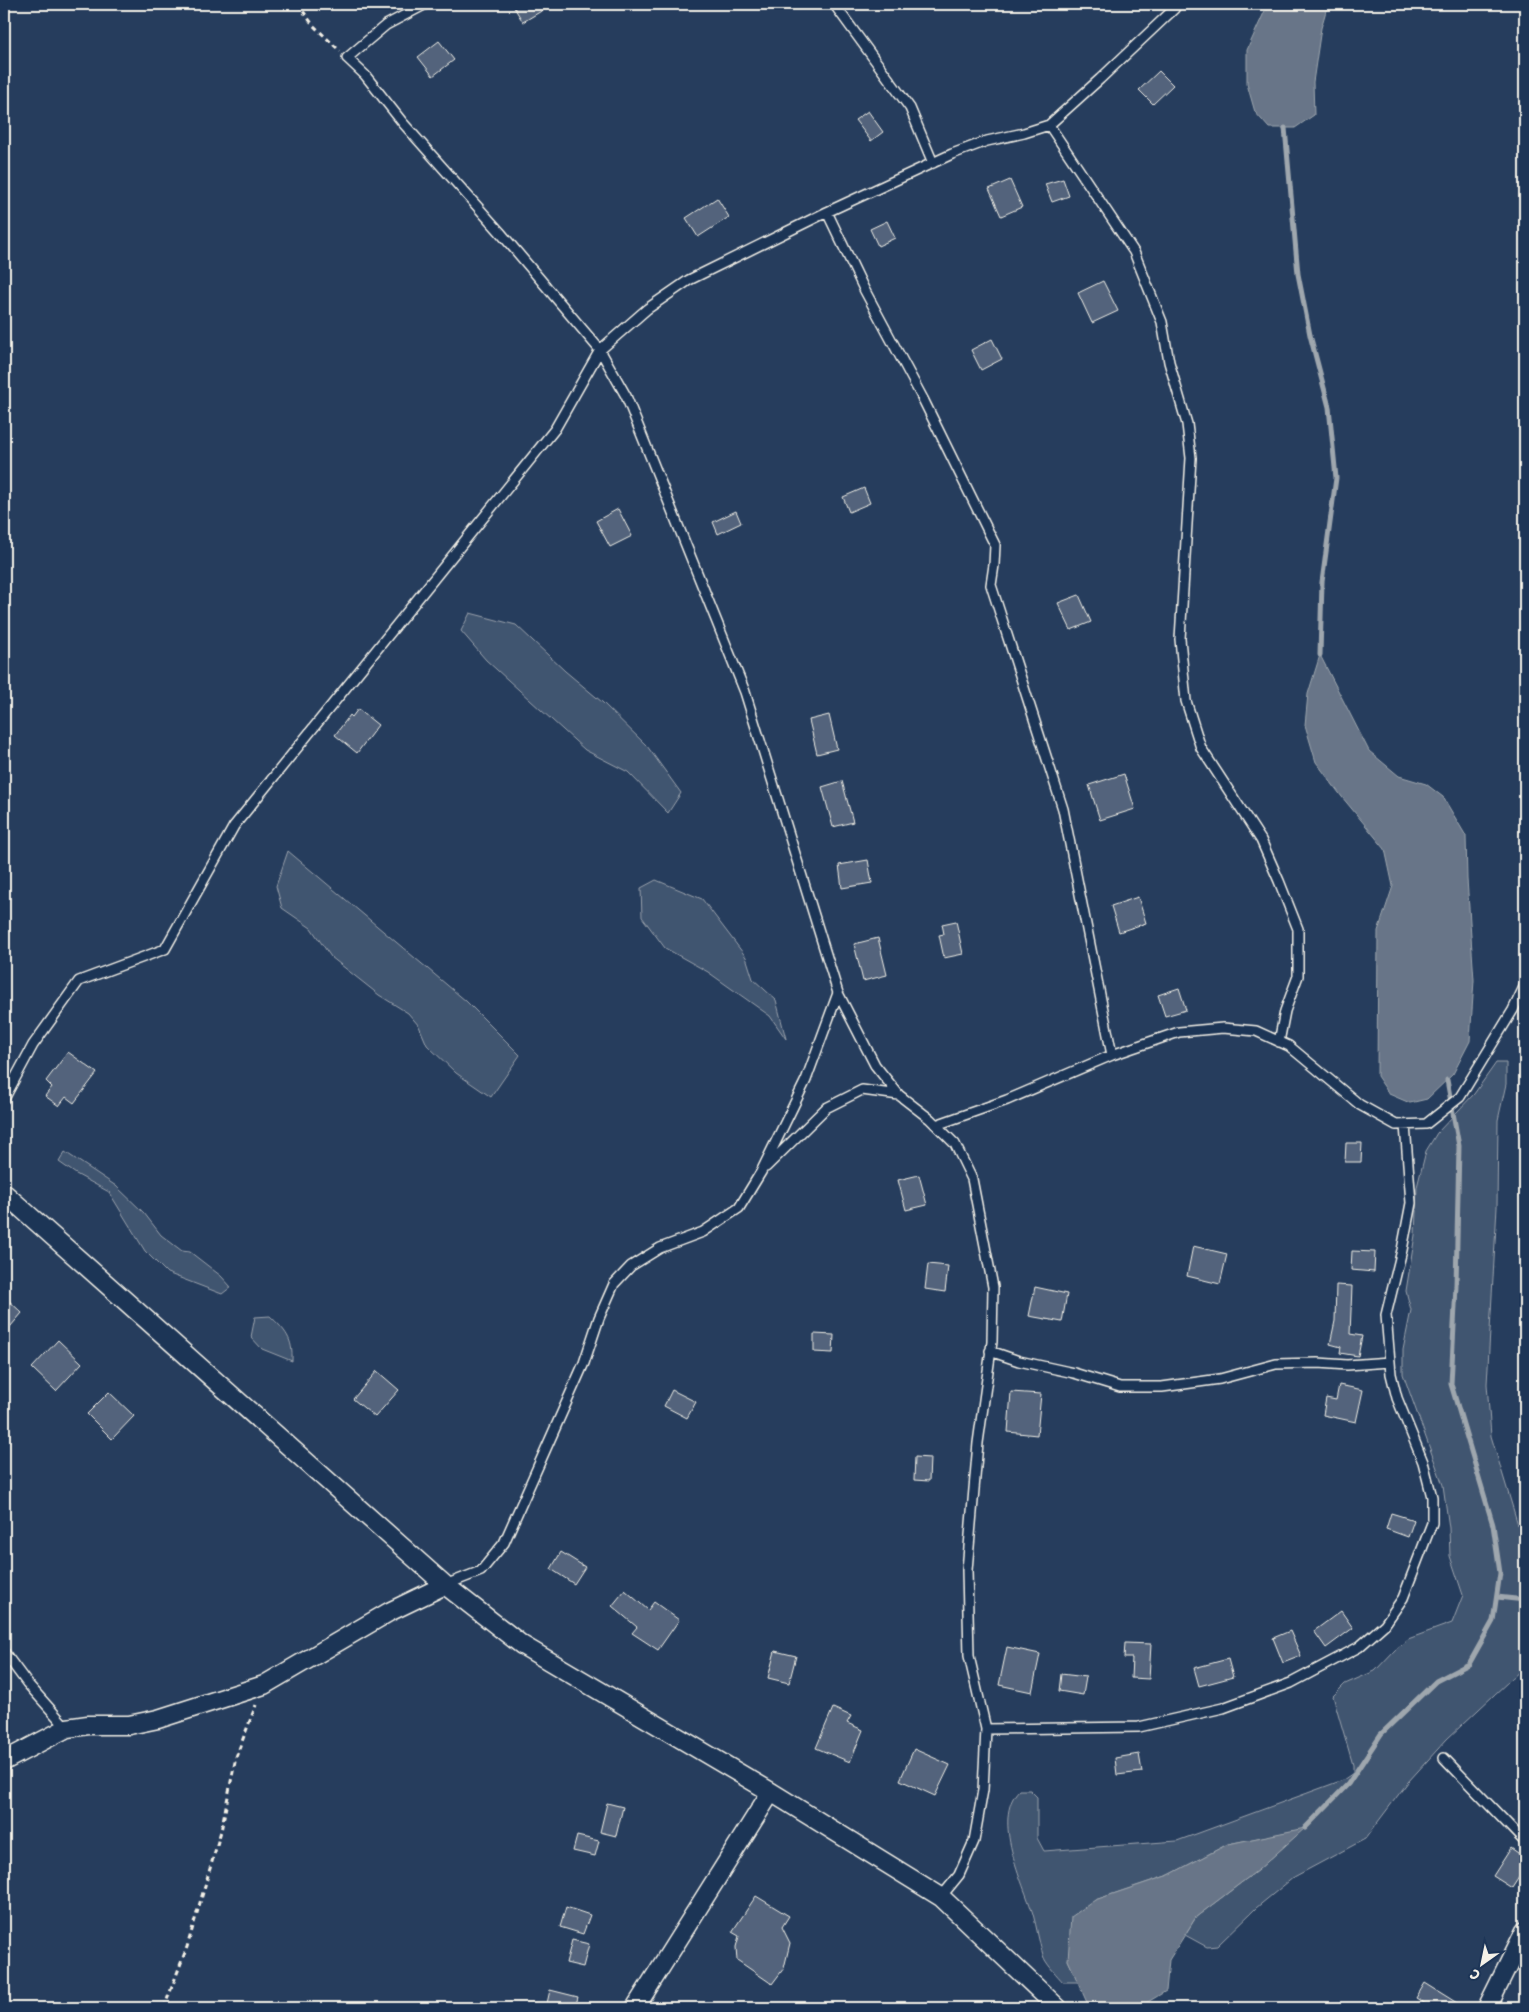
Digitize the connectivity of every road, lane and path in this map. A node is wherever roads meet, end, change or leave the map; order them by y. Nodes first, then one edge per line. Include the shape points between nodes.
1 (298, 4) edge
2 (426, 4) edge
3 (834, 4) edge
4 (1177, 4) edge
5 (348, 58) junction
6 (1049, 124) junction
7 (933, 163) junction
8 (827, 212) junction
9 (600, 350) junction
10 (1525, 985) edge
11 (838, 993) junction
12 (1279, 1042) junction
13 (1112, 1055) junction
14 (899, 1095) junction
15 (4, 1099) edge
16 (936, 1125) junction
17 (1405, 1125) junction
18 (761, 1172) junction
19 (4, 1194) edge
20 (990, 1351) junction
21 (1390, 1362) junction
22 (445, 1585) junction
23 (4, 1652) edge
24 (264, 1685) junction
25 (67, 1728) junction
26 (986, 1729) junction
27 (1444, 1758) dead end
28 (4, 1761) edge
29 (771, 1792) junction
30 (1525, 1842) edge
31 (941, 1896) junction
32 (1525, 1932) edge
33 (1056, 2006) edge
34 (164, 2008) edge
35 (635, 2008) edge
36 (1486, 2008) edge

1 - 5 path via 313,25
2 - 5 lane via 386,25
3 - 7 lane via 910,108
4 - 6 lane
5 - 9 lane
6 - 7 lane via 987,141
6 - 12 lane via 1134,252 1162,322 1169,362 1187,424 1191,458 1180,639 1186,701 1201,748 1260,840 1280,880 1298,929 1298,976 1285,1011
7 - 8 lane
8 - 9 lane via 689,280 647,309
8 - 13 lane via 995,545 990,585 1063,809
9 - 11 lane via 626,396 745,692
9 - 15 lane via 555,429 234,826 165,949 79,981 33,1045
10 - 17 lane via 1460,1097 1426,1124
11 - 14 lane via 874,1065
11 - 18 lane via 806,1080
12 - 13 lane via 1256,1031 1222,1028 1179,1032
12 - 17 lane via 1289,1046 1360,1105 1396,1126
13 - 16 lane via 1007,1100
14 - 16 lane
14 - 18 lane via 862,1090 826,1108
16 - 20 lane via 955,1144 972,1179 993,1286
17 - 21 lane via 1411,1203 1386,1315
18 - 22 lane via 739,1208 703,1232 660,1248 638,1261 614,1284 584,1363 504,1543 481,1571
19 - 22 street
20 - 21 lane via 1120,1387 1162,1387 1220,1380 1276,1364
20 - 26 lane via 967,1570 970,1656
21 - 26 lane via 1397,1398 1423,1462 1432,1497 1432,1523 1404,1598 1385,1624 1360,1648 1291,1683 1223,1708 1139,1727
22 - 24 street via 389,1612
22 - 29 street via 522,1645
23 - 25 lane
24 - 25 street via 158,1720
24 - 34 path via 236,1757 221,1831 187,1947
25 - 28 street
26 - 31 lane via 983,1790 974,1841 959,1875
27 - 30 lane
29 - 31 street
29 - 35 street
31 - 33 street
32 - 36 street

